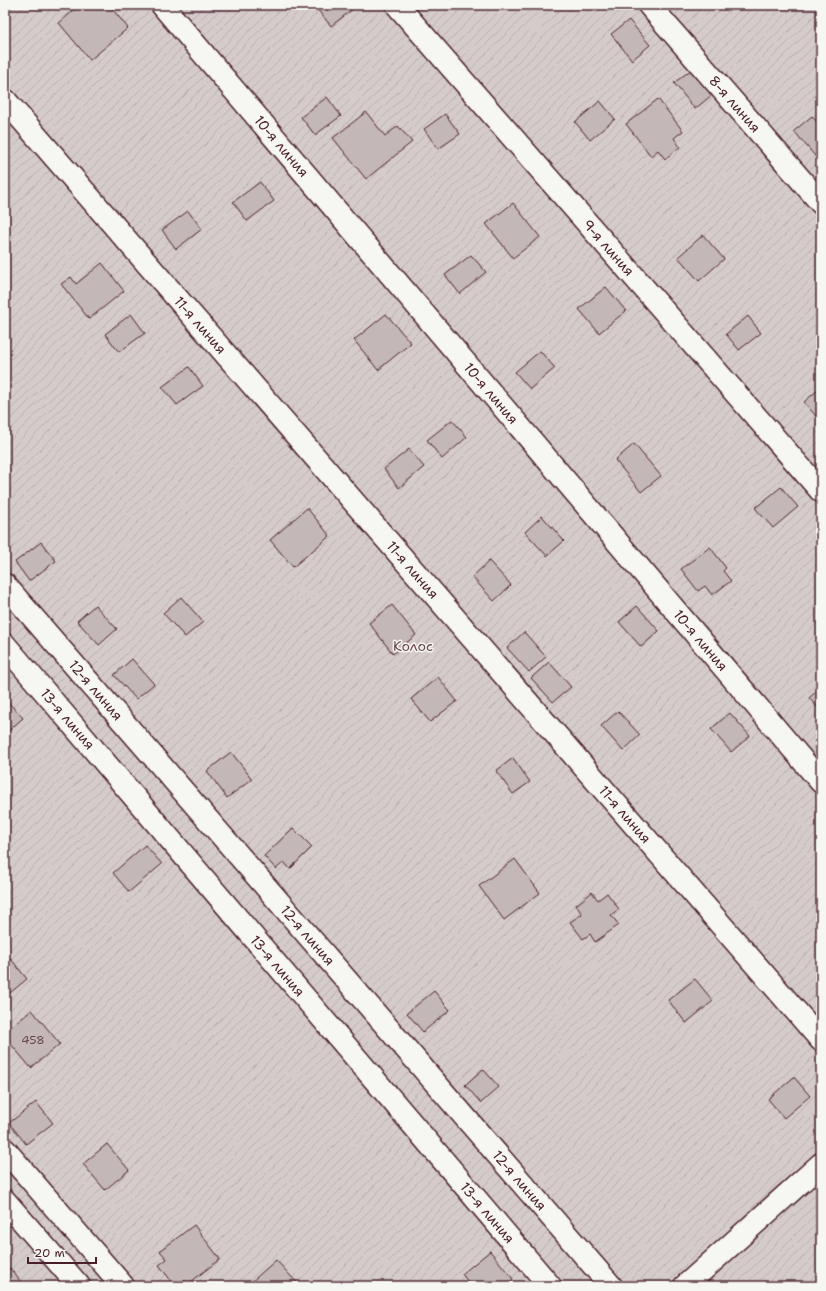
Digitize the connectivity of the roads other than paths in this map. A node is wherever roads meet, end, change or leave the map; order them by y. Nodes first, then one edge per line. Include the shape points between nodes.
1 (162, 5) edge
2 (397, 5) edge
3 (650, 5) edge
4 (5, 100) edge
5 (821, 203) edge
6 (821, 491) edge
7 (5, 585) edge
8 (5, 645) edge
9 (821, 782) edge
10 (821, 1040) edge
11 (5, 1150) edge
12 (821, 1164) edge
13 (5, 1201) edge
14 (79, 1286) edge
15 (124, 1286) edge
16 (550, 1286) edge
17 (611, 1286) edge
18 (685, 1286) edge

1 - 9 lane, 10-я линия
2 - 6 lane, 9-я линия
3 - 5 lane, 8-я линия
4 - 10 lane, 11-я линия
7 - 17 lane, 12-я линия
8 - 16 lane, 13-я линия
11 - 15 lane
12 - 18 lane
13 - 14 lane

